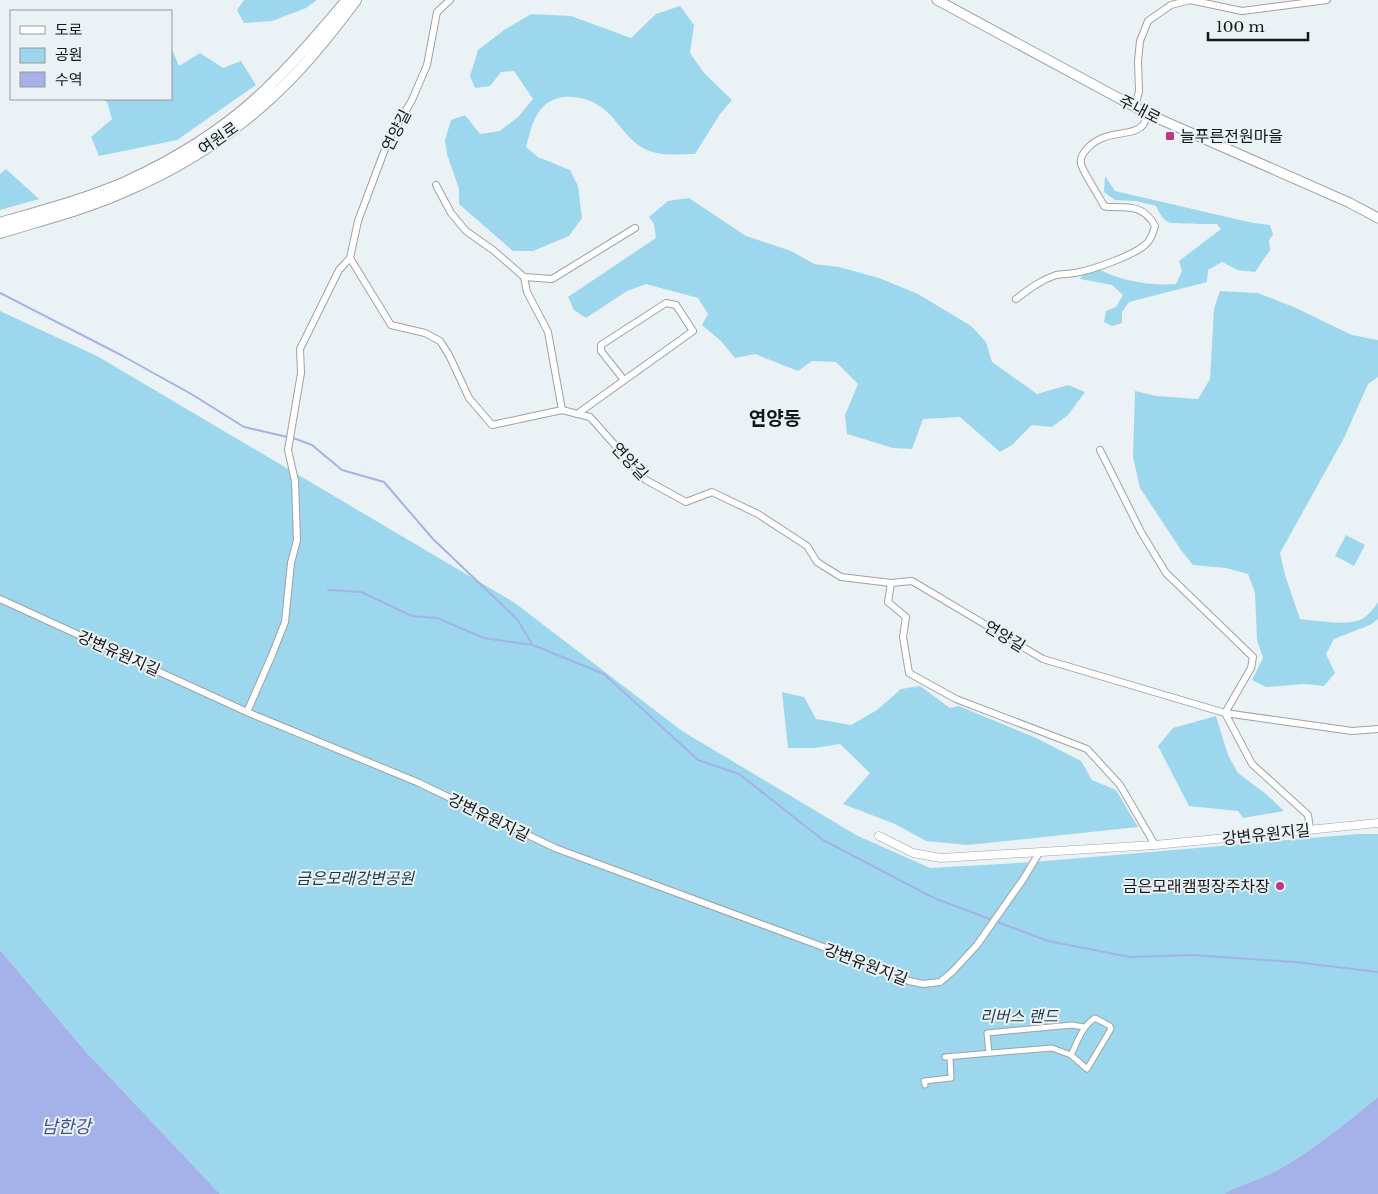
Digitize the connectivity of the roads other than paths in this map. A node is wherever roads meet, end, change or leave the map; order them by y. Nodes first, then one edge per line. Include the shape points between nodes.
1 (347, 0) edge
2 (356, 0) edge
3 (450, 0) edge
4 (937, 0) edge
5 (1327, 0) edge
6 (1170, 2) edge
7 (1287, 2) edge
8 (1135, 107) junction
9 (1148, 114) junction
10 (436, 185) dead end
11 (40, 216) junction
12 (1378, 218) edge
13 (0, 223) edge
14 (635, 228) dead end
15 (0, 233) edge
16 (350, 258) junction
17 (524, 277) junction
18 (1016, 299) dead end
19 (624, 380) junction
20 (562, 410) junction
21 (577, 414) junction
22 (1100, 450) dead end
23 (891, 584) junction
24 (0, 600) edge
25 (247, 712) junction
26 (1225, 713) junction
27 (1378, 729) edge
28 (1378, 823) edge
29 (1310, 829) junction
30 (879, 836) dead end
31 (1155, 845) junction
32 (1039, 853) junction
33 (1084, 1027) junction
34 (989, 1053) junction
35 (1071, 1055) junction
36 (925, 1085) dead end

1 - 11 highway, 여원로 via 259,96 195,145 122,183
2 - 11 highway, 여원로 via 305,64 272,98 235,128 165,172 125,192
3 - 16 street, 연양길 via 437,12 427,65 412,100 388,141 358,221
4 - 8 main road, 주내로
5 - 7 street
6 - 7 street via 1190,0 1242,10
6 - 8 street via 1148,21 1140,41 1139,91
8 - 9 main road, 주내로
9 - 12 main road, 주내로
9 - 18 street via 1136,129 1099,138 1081,156 1081,164 1104,206 1146,213 1155,226 1152,237 1137,251 1100,266 1041,281
10 - 17 street via 451,213 466,231
11 - 13 highway
11 - 15 highway
14 - 17 street via 552,279
16 - 20 street, 연양길 via 391,325 426,333 440,341 469,398 492,425
16 - 25 street via 339,270 300,349 301,373 288,450 295,481 297,540 291,563 285,622
17 - 20 street via 527,292 548,332
19 - 19 street via 693,331 676,305 666,303 601,345 601,351
19 - 21 street
20 - 21 street, 연양길
21 - 23 street, 연양길 via 590,417 646,480 686,502 712,492 758,514 799,540 817,562 840,577
22 - 26 street via 1141,532 1166,573 1253,657 1251,668
23 - 26 street, 연양길 via 912,581 1043,659
23 - 31 street via 888,602 906,617 903,637 909,673 956,699 1087,749 1120,785
24 - 25 street, 강변유원지길
25 - 32 street, 강변유원지길 via 417,782 555,848 923,984 940,982 977,945
26 - 27 street, 연양길 via 1352,731
26 - 29 street via 1252,764 1308,815
28 - 29 street, 강변유원지길
29 - 31 street, 강변유원지길
30 - 32 street, 강변유원지길 via 913,852 941,858
31 - 32 street, 강변유원지길
33 - 34 street via 1072,1025 987,1033
33 - 35 street
33 - 35 street via 1095,1018 1110,1026 1111,1030 1087,1069
34 - 35 street via 1052,1048
34 - 36 street via 948,1057 952,1078 924,1081

